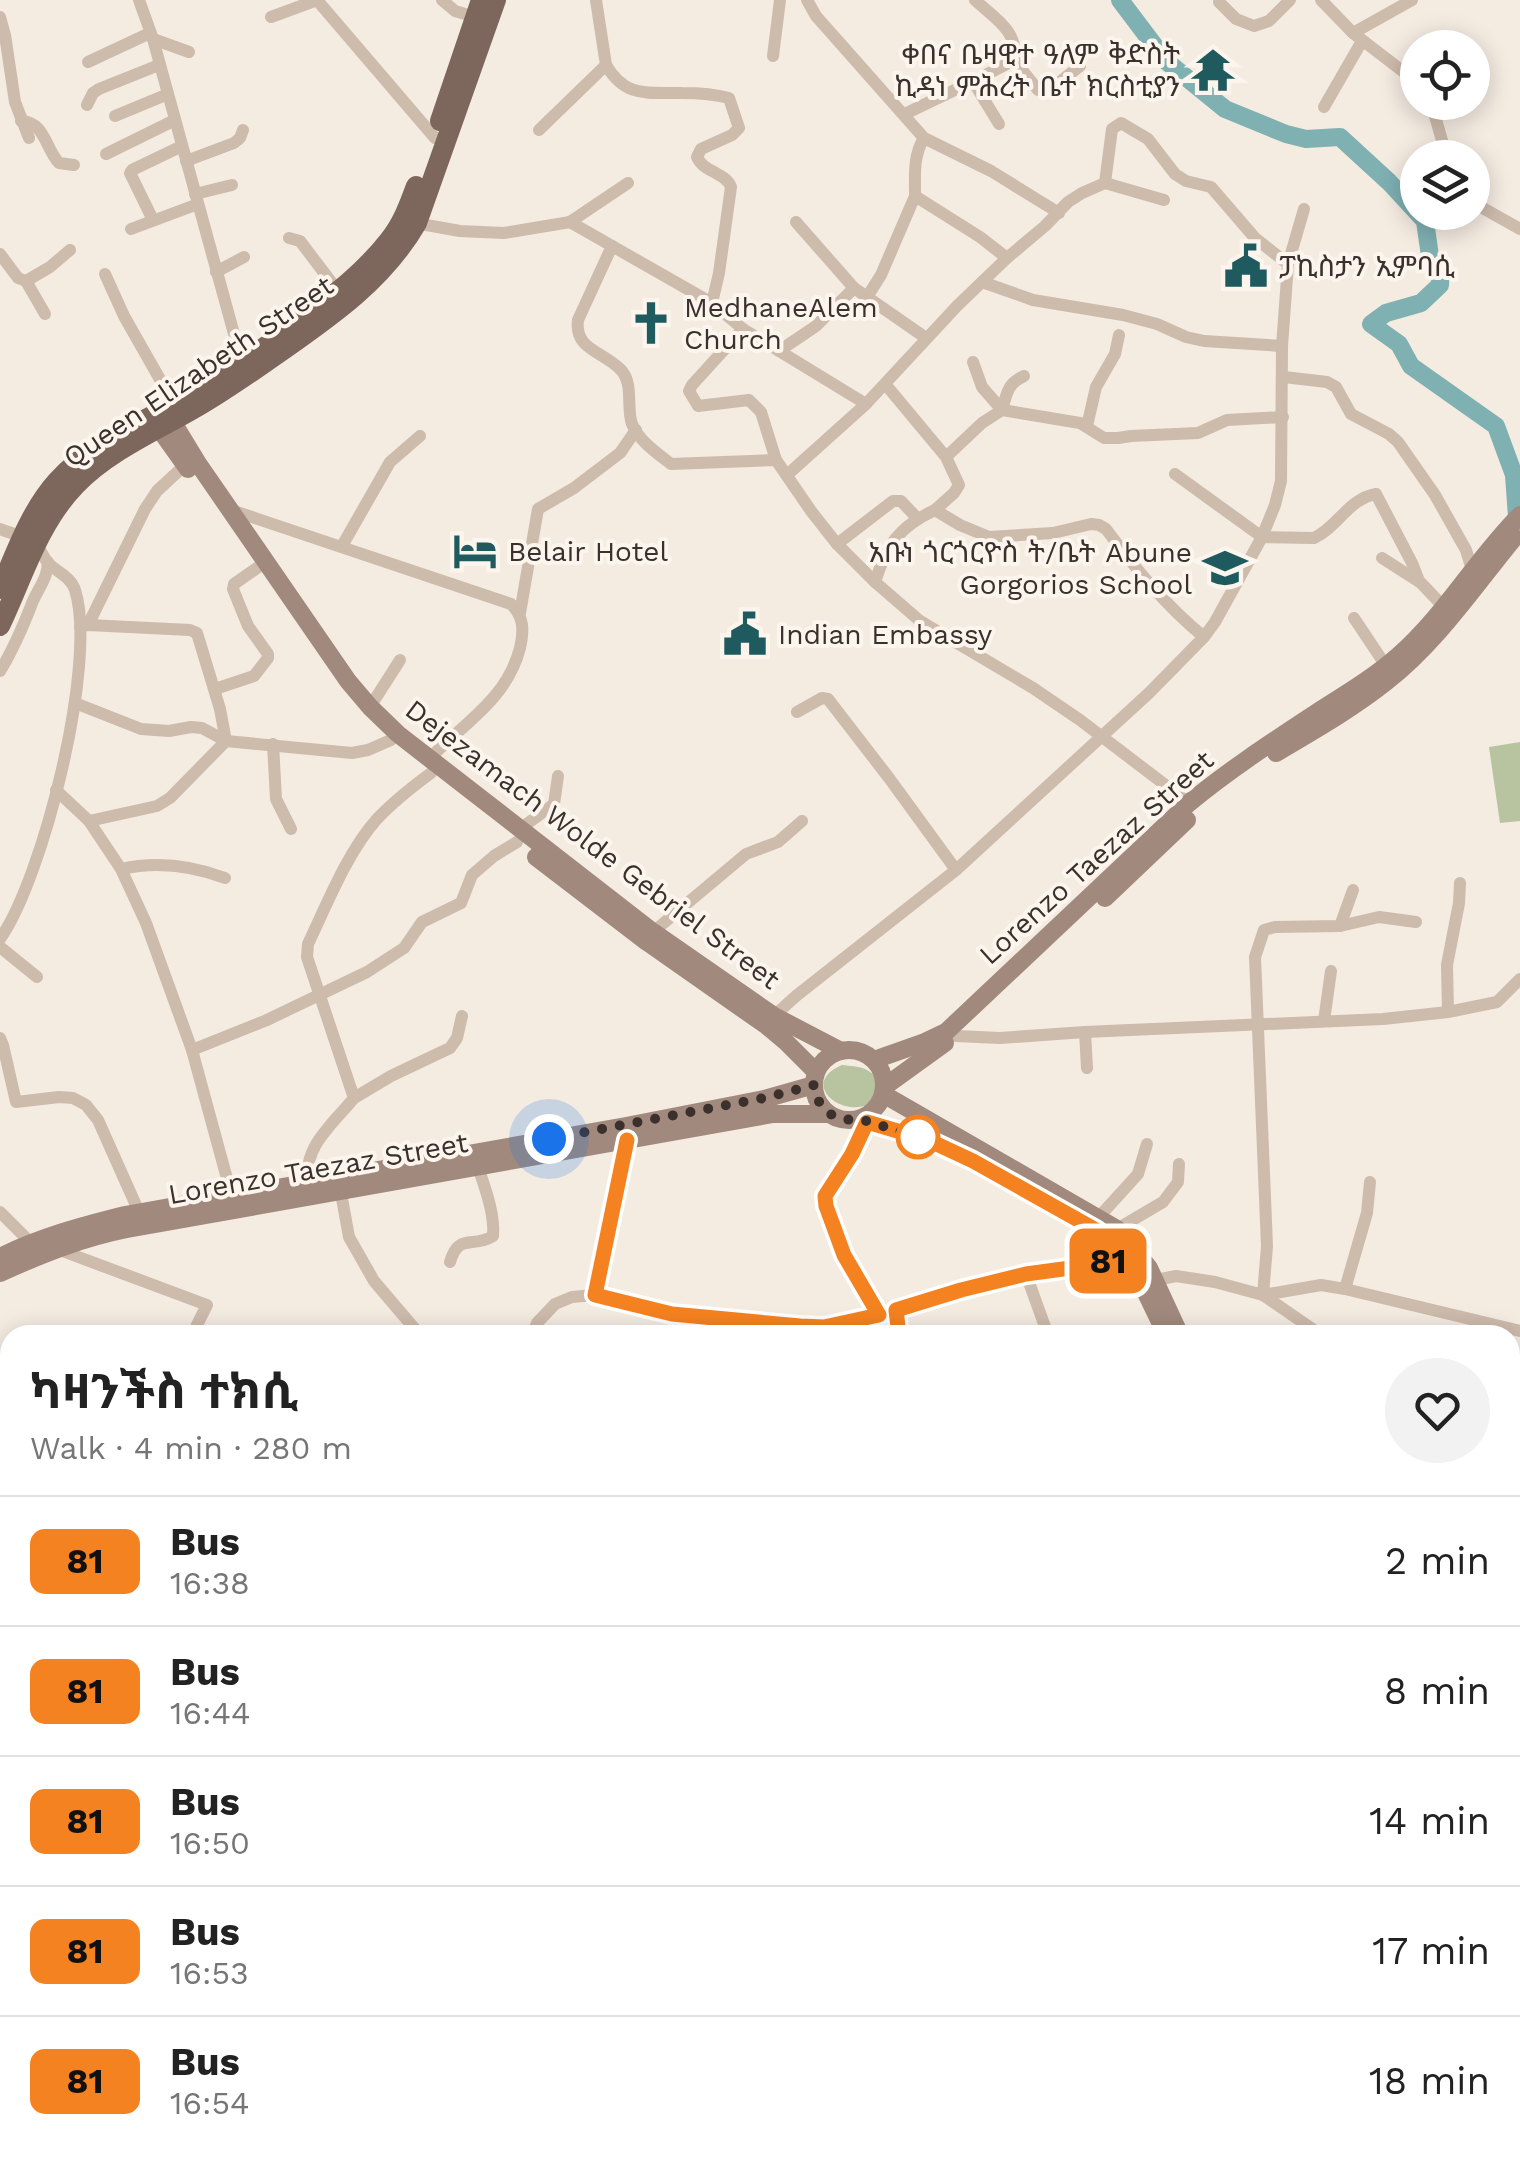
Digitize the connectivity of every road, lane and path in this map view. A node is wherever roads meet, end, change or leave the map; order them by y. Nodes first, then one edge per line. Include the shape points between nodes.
1 (139, 0) edge
2 (442, 0) edge
3 (496, 0) edge
4 (596, 0) edge
5 (780, 0) edge
6 (807, 0) edge
7 (975, 0) edge
8 (1290, 0) edge
9 (1321, 0) edge
10 (1412, 0) edge
11 (1220, 2) edge
12 (478, 9) edge
13 (0, 17) edge
14 (271, 17) dead end
15 (151, 36) junction
16 (1358, 37) junction
17 (189, 52) dead end
18 (773, 56) dead end
19 (1014, 60) junction
20 (88, 62) dead end
21 (160, 65) junction
22 (606, 65) junction
23 (1080, 66) dead end
24 (1400, 69) edge
25 (974, 82) junction
26 (168, 94) junction
27 (87, 105) dead end
28 (1324, 107) dead end
29 (905, 114) junction
30 (115, 116) dead end
31 (175, 120) junction
32 (21, 121) junction
33 (999, 124) dead end
34 (243, 130) dead end
35 (538, 130) dead end
36 (29, 138) dead end
37 (435, 138) junction
38 (924, 138) junction
39 (106, 154) dead end
40 (184, 154) junction
41 (74, 164) dead end
42 (628, 183) dead end
43 (1105, 183) junction
44 (232, 185) dead end
45 (915, 196) junction
46 (196, 199) junction
47 (1164, 200) dead end
48 (1304, 209) dead end
49 (1059, 212) junction
50 (1490, 212) edge
51 (153, 220) junction
52 (410, 222) junction
53 (570, 222) junction
54 (796, 222) dead end
55 (131, 229) dead end
56 (1520, 229) edge
57 (289, 238) dead end
58 (612, 246) junction
59 (70, 250) dead end
60 (0, 254) edge
61 (244, 257) dead end
62 (1007, 258) junction
63 (1288, 264) junction
64 (216, 272) junction
65 (105, 274) dead end
66 (26, 282) junction
67 (982, 282) junction
68 (854, 288) junction
69 (338, 291) junction
70 (867, 296) junction
71 (712, 303) junction
72 (46, 314) dead end
73 (743, 329) junction
74 (1119, 335) dead end
75 (926, 338) junction
76 (1282, 346) junction
77 (779, 350) junction
78 (974, 362) dead end
79 (242, 364) junction
80 (1024, 376) dead end
81 (1284, 378) junction
82 (886, 385) junction
83 (866, 404) junction
84 (1002, 410) junction
85 (164, 416) junction
86 (1283, 416) junction
87 (1087, 426) junction
88 (636, 430) junction
89 (420, 436) dead end
90 (946, 457) junction
91 (776, 460) junction
92 (185, 465) junction
93 (786, 474) junction
94 (1174, 474) dead end
95 (231, 510) junction
96 (935, 510) junction
97 (1520, 515) edge
98 (918, 519) junction
99 (0, 529) edge
100 (1520, 531) edge
101 (1262, 538) junction
102 (837, 544) junction
103 (342, 546) junction
104 (36, 548) junction
105 (1382, 558) dead end
106 (1482, 565) junction
107 (257, 568) junction
108 (875, 582) junction
109 (1419, 582) junction
110 (0, 588) edge
111 (1444, 606) junction
112 (520, 613) junction
113 (1354, 618) dead end
114 (0, 626) edge
115 (84, 626) junction
116 (1204, 637) junction
117 (400, 660) dead end
118 (1386, 666) junction
119 (0, 671) edge
120 (215, 690) junction
121 (76, 703) junction
122 (370, 707) junction
123 (797, 712) dead end
124 (1101, 738) junction
125 (390, 740) junction
126 (226, 741) junction
127 (273, 744) junction
128 (430, 766) junction
129 (558, 776) dead end
130 (56, 790) junction
131 (1189, 803) junction
132 (89, 821) junction
133 (802, 821) dead end
134 (291, 828) dead end
135 (518, 836) junction
136 (1162, 836) junction
137 (120, 869) junction
138 (956, 870) junction
139 (225, 878) dead end
140 (1460, 883) dead end
141 (1353, 890) dead end
142 (1416, 922) dead end
143 (1340, 926) junction
144 (653, 932) junction
145 (0, 939) edge
146 (0, 947) edge
147 (1331, 970) dead end
148 (38, 977) dead end
149 (1520, 979) edge
150 (320, 994) junction
151 (1448, 1012) junction
152 (462, 1016) dead end
153 (774, 1016) junction
154 (1324, 1021) junction
155 (1259, 1024) junction
156 (1085, 1032) junction
157 (956, 1036) junction
158 (0, 1038) edge
159 (192, 1050) junction
160 (841, 1051) junction
161 (874, 1060) junction
162 (1087, 1068) dead end
163 (815, 1078) junction
164 (884, 1090) junction
165 (354, 1098) junction
166 (828, 1114) junction
167 (863, 1120) junction
168 (627, 1140) junction
169 (1147, 1144) dead end
170 (1178, 1164) dead end
171 (478, 1167) junction
172 (390, 1176) junction
173 (1370, 1182) dead end
174 (309, 1183) junction
175 (341, 1192) junction
176 (232, 1197) junction
177 (0, 1212) edge
178 (139, 1212) junction
179 (1098, 1218) junction
180 (1117, 1229) junction
181 (30, 1242) junction
182 (55, 1248) junction
183 (1123, 1254) junction
184 (0, 1257) edge
185 (450, 1262) dead end
186 (0, 1273) edge
187 (1026, 1274) junction
188 (1156, 1280) junction
189 (1345, 1289) junction
190 (595, 1295) junction
191 (1262, 1295) junction
192 (896, 1310) junction
193 (672, 1314) junction
194 (879, 1315) junction
195 (197, 1325) edge
196 (411, 1325) edge
197 (536, 1325) edge
198 (678, 1325) edge
199 (789, 1325) edge
200 (845, 1325) edge
201 (898, 1325) edge
202 (1044, 1325) edge
203 (1162, 1325) edge
204 (1176, 1325) edge
205 (1306, 1325) edge
206 (1492, 1325) edge

1 - 15 street
2 - 12 street via 455,11
3 - 52 main road, Queen Elizabeth Street
4 - 22 street
5 - 18 street
6 - 29 street
7 - 19 street via 1006,26
8 - 11 street via 1254,26
9 - 16 street
10 - 16 street
12 - 37 main road, Queen Elizabeth Street
13 - 32 street
14 - 37 street via 317,0
15 - 17 street
15 - 20 street
15 - 21 street
16 - 24 street
16 - 28 street
19 - 23 street via 1042,92
19 - 25 street
21 - 26 street
21 - 27 street via 99,89
22 - 35 street
22 - 71 street via 631,90 720,96 733,104 739,128 697,156 731,188
25 - 29 street
25 - 33 street
26 - 30 street
26 - 31 street
29 - 38 street
31 - 39 street
31 - 40 street
32 - 36 street
32 - 41 street via 38,127 59,163
34 - 40 street via 234,142
37 - 52 main road, Queen Elizabeth Street
38 - 45 street via 915,163
38 - 49 street
40 - 46 street
40 - 51 street via 130,173
42 - 53 street
43 - 47 street
43 - 49 street
43 - 63 street via 1112,129 1121,123 1148,139 1176,174 1211,187
44 - 46 street
45 - 62 street
45 - 70 street
46 - 51 street
46 - 64 street
48 - 63 street
49 - 62 street
50 - 56 street
51 - 55 street
52 - 53 street via 504,233
52 - 69 main road, Queen Elizabeth Street
52 - 85 main road, Queen Elizabeth Street via 406,242 364,290 230,388
53 - 58 street
54 - 68 street
57 - 69 street via 300,241
58 - 71 street
58 - 88 street via 576,332 625,375
59 - 66 street
60 - 66 street
61 - 64 street
62 - 67 street
63 - 76 street
64 - 79 street
65 - 85 street
66 - 72 street
67 - 75 street
67 - 76 street via 1033,300 1124,315 1204,342
68 - 70 street
68 - 77 street via 816,326
69 - 79 main road, Queen Elizabeth Street
70 - 75 street
71 - 73 street
73 - 77 street
73 - 91 street via 689,390 698,406 749,400 756,405
74 - 87 street
75 - 82 street
76 - 81 street
77 - 83 street
78 - 84 street via 982,387
79 - 85 main road, Queen Elizabeth Street
80 - 84 street via 1009,387
81 - 86 street
81 - 106 street via 1336,387 1351,414 1398,442
82 - 83 street
82 - 90 street
83 - 93 street
84 - 87 street
84 - 90 street
85 - 92 main road, Dejezamach Wolde Gebriel Street
85 - 95 main road, Dejezamach Wolde Gebriel Street
85 - 104 main road, Queen Elizabeth Street via 74,487
86 - 87 street via 1227,420 1198,434 1104,438
86 - 101 street via 1281,480
88 - 91 street via 671,464
88 - 112 street via 620,453 538,510
89 - 103 street via 390,462
90 - 96 street via 960,485
91 - 93 street
92 - 107 main road, Dejezamach Wolde Gebriel Street
92 - 115 street via 145,509
93 - 102 street
94 - 101 street
95 - 103 street
95 - 122 main road, Dejezamach Wolde Gebriel Street
96 - 98 street
96 - 116 street via 988,537 1099,524
97 - 106 main road, Lorenzo Taezaz Street
98 - 102 street via 894,501
98 - 108 street via 891,541
99 - 104 street
100 - 106 main road
101 - 109 street via 1321,536 1349,506 1376,494
101 - 116 street
102 - 108 street
103 - 112 street
104 - 110 main road, Queen Elizabeth Street
104 - 114 main road, Queen Elizabeth Street
104 - 115 street via 75,587
104 - 119 street via 48,573
105 - 109 street
106 - 111 main road, Lorenzo Taezaz Street
106 - 136 main road via 1437,634 1386,682 1259,763
107 - 120 street via 233,589 268,658 254,676
107 - 125 main road, Dejezamach Wolde Gebriel Street via 338,683
108 - 124 street via 920,621
109 - 111 street
111 - 118 main road, Lorenzo Taezaz Street
112 - 128 street via 521,644 504,687
113 - 118 street
115 - 120 street via 197,633
115 - 121 street
116 - 124 street
117 - 122 street
118 - 131 main road, Lorenzo Taezaz Street
120 - 126 street
121 - 126 street via 142,729 202,728
121 - 130 street
122 - 128 main road, Dejezamach Wolde Gebriel Street
123 - 138 street via 828,698
124 - 131 street
124 - 138 street
125 - 127 street via 352,753
125 - 128 main road, Dejezamach Wolde Gebriel Street
126 - 127 street
126 - 132 street via 170,798
127 - 134 street via 276,798
128 - 135 main road, Dejezamach Wolde Gebriel Street
128 - 150 street via 374,822 348,860 308,944
129 - 135 street via 554,804
130 - 132 street
130 - 145 street via 29,878
131 - 136 main road, Lorenzo Taezaz Street
132 - 137 street
133 - 144 street via 778,842 746,854
135 - 144 main road, Dejezamach Wolde Gebriel Street
135 - 150 street via 472,876 462,903 422,922 396,954
135 - 163 main road, Dejezamach Wolde Gebriel Street via 646,942 785,1041
136 - 157 main road
136 - 161 main road, Lorenzo Taezaz Street via 946,1032
137 - 139 street via 168,864
137 - 159 street
138 - 153 street
140 - 151 street via 1447,965
141 - 143 street
142 - 143 street via 1379,917
143 - 155 street via 1264,930 1255,957
144 - 153 main road, Dejezamach Wolde Gebriel Street
146 - 148 street
147 - 154 street
149 - 151 street via 1497,1002
150 - 159 street
150 - 165 street
151 - 154 street
152 - 165 street via 450,1048
153 - 160 main road, Dejezamach Wolde Gebriel Street
154 - 155 street
155 - 156 street
155 - 191 street via 1267,1246
156 - 157 street
156 - 162 street
157 - 164 main road
158 - 178 street via 16,1102 60,1097 86,1105
159 - 176 street
160 - 161 main road
160 - 163 main road via 822,1062
161 - 164 main road
163 - 166 main road via 817,1101
163 - 172 main road, Lorenzo Taezaz Street via 778,1095
164 - 167 main road
164 - 179 main road
165 - 174 street via 307,1160
166 - 167 main road
166 - 168 main road, Lorenzo Taezaz Street via 773,1114
167 - 183 main road via 973,1161 1096,1230
167 - 194 street via 852,1154 825,1196 844,1255
168 - 171 main road, Lorenzo Taezaz Street
168 - 190 street
169 - 179 street via 1138,1174
170 - 180 street via 1178,1182 1163,1202
171 - 172 main road, Lorenzo Taezaz Street
171 - 185 street via 493,1236 464,1242
172 - 174 main road, Lorenzo Taezaz Street
172 - 175 main road, Lorenzo Taezaz Street
173 - 189 street
174 - 176 main road, Lorenzo Taezaz Street
175 - 182 main road, Lorenzo Taezaz Street via 90,1236
175 - 196 street via 348,1236 374,1282
176 - 178 main road, Lorenzo Taezaz Street
177 - 181 street
178 - 181 main road, Lorenzo Taezaz Street
179 - 180 main road
180 - 188 main road
181 - 184 main road, Lorenzo Taezaz Street
182 - 186 main road, Lorenzo Taezaz Street
182 - 195 street via 207,1304
183 - 187 street via 1100,1264
183 - 203 main road
187 - 192 street
187 - 202 street
188 - 191 street via 1176,1276
188 - 204 main road
189 - 191 street via 1321,1285
189 - 206 street
190 - 193 street
190 - 197 street via 554,1304
191 - 205 street
192 - 194 street
192 - 201 street
193 - 198 street
193 - 199 street
194 - 200 street

